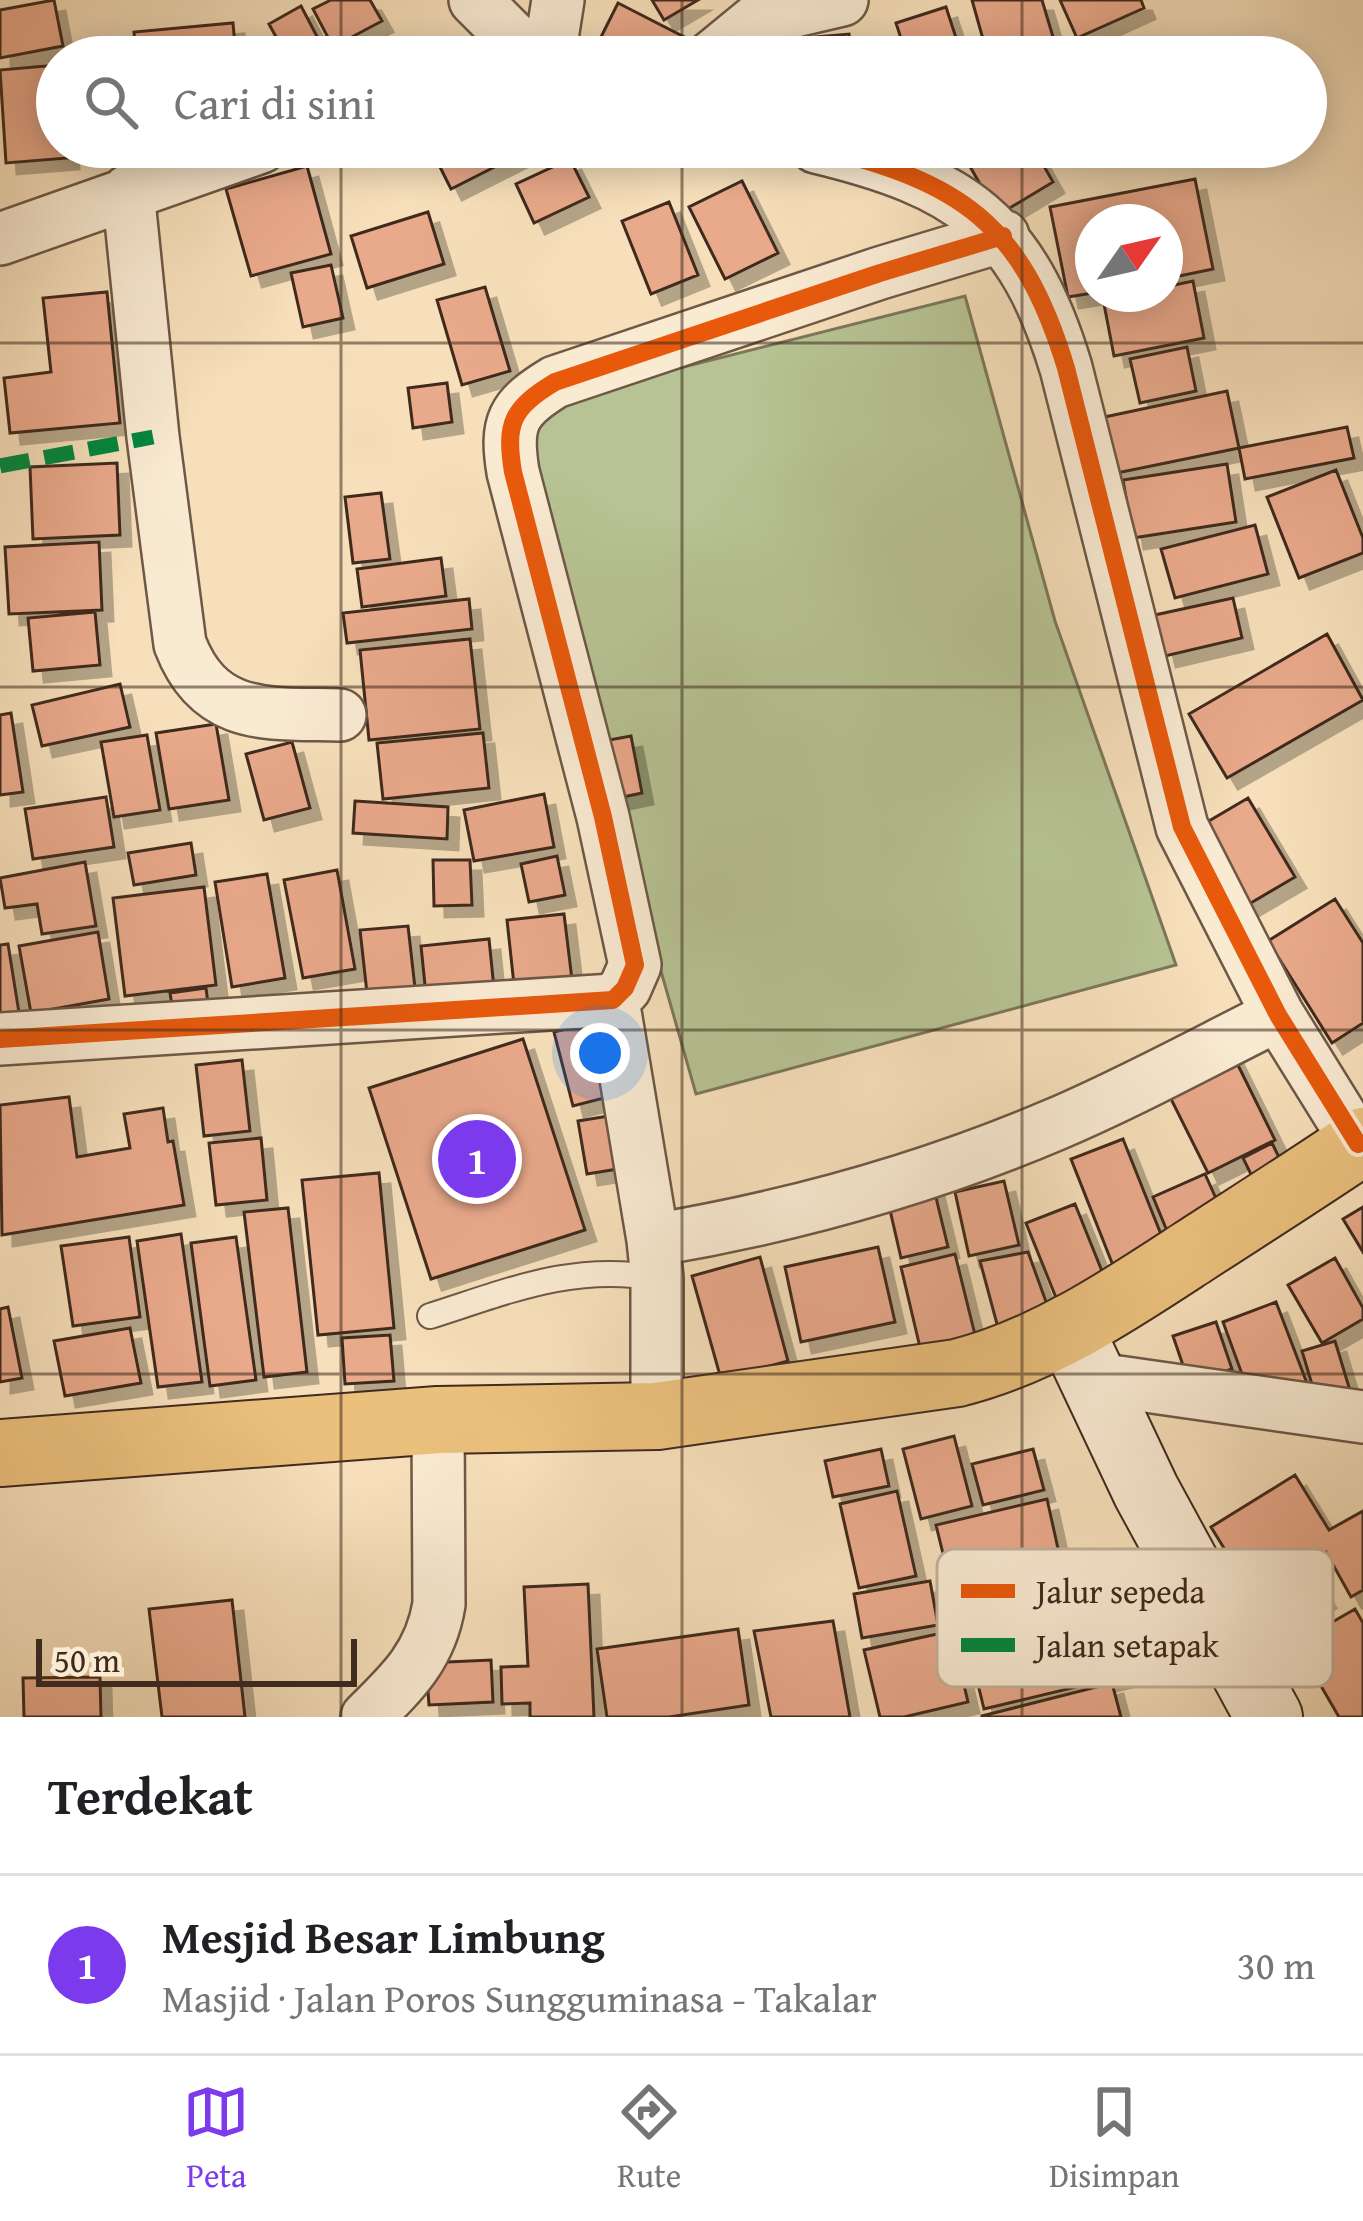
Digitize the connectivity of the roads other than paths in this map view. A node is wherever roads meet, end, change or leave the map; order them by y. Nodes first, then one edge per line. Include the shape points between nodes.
1 (475, 0) edge
2 (557, 0) edge
3 (842, 0) edge
4 (510, 36) edge
5 (537, 36) edge
6 (738, 36) edge
7 (198, 168) edge
8 (895, 168) edge
9 (128, 191) junction
10 (1004, 236) junction
11 (0, 238) edge
12 (340, 715) dead end
13 (613, 1000) junction
14 (1278, 1016) junction
15 (0, 1039) edge
16 (1360, 1143) edge
17 (655, 1259) junction
18 (430, 1316) dead end
19 (1080, 1353) junction
20 (657, 1416) junction
21 (1363, 1417) edge
22 (437, 1420) junction
23 (0, 1453) edge
24 (1178, 1549) edge
25 (1253, 1687) edge
26 (367, 1717) edge
27 (1269, 1717) edge

1 - 4 street
2 - 5 street
3 - 6 street via 757,20
7 - 9 street
8 - 10 street
9 - 11 street
9 - 12 street via 153,436 190,671 230,705 257,713
10 - 13 street via 556,382 516,413 507,437 513,472 635,964
10 - 14 street via 1049,314 1066,368 1182,827
13 - 15 street
13 - 17 street
14 - 16 street
14 - 17 street via 966,1160
16 - 19 highway
17 - 18 lane
17 - 20 street
19 - 20 highway
19 - 21 street
19 - 24 street
20 - 22 highway
22 - 23 highway
22 - 26 street via 435,1629 407,1678
25 - 27 street

